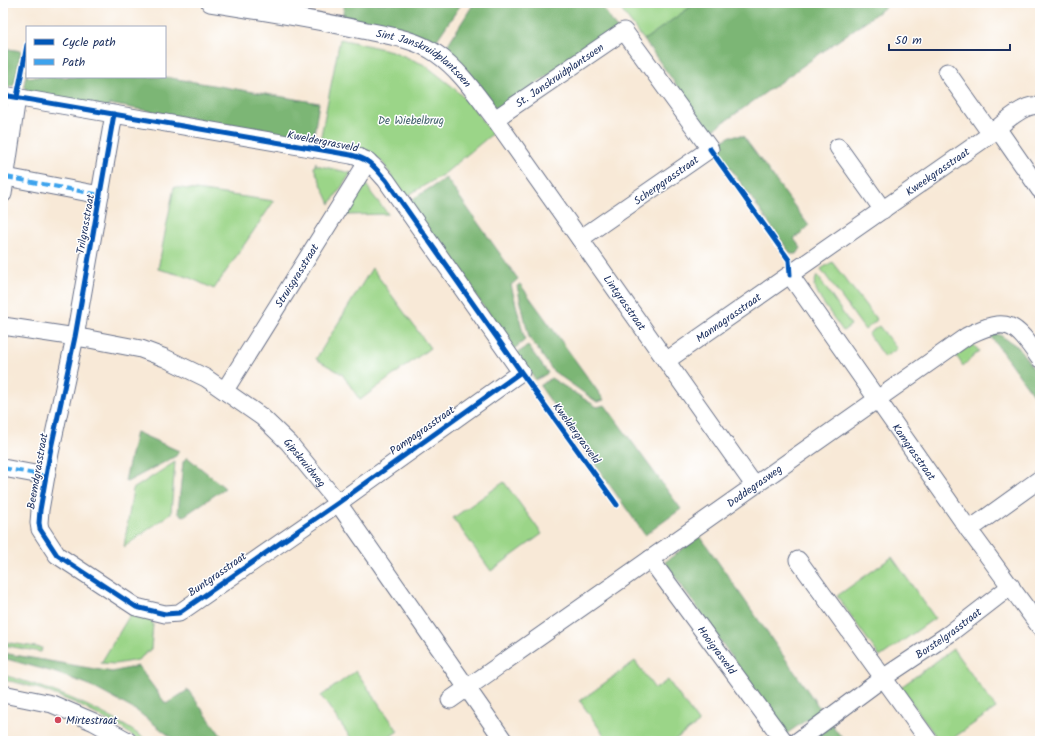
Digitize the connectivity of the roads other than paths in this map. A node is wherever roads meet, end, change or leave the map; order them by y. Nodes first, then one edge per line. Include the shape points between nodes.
1 (210, 3) edge
2 (264, 7) edge
3 (624, 31) joint
4 (947, 72) dead end
5 (10, 96) edge
6 (1040, 106) edge
7 (114, 114) junction
8 (495, 119) junction
9 (994, 131) junction
10 (838, 147) dead end
11 (368, 161) junction
12 (6, 177) junction
13 (1040, 190) edge
14 (3, 194) edge
15 (100, 195) junction
16 (883, 210) junction
17 (580, 239) junction
18 (790, 275) junction
19 (3, 326) edge
20 (75, 337) junction
21 (1040, 359) edge
22 (666, 361) junction
23 (518, 375) joint
24 (225, 390) junction
25 (878, 400) junction
26 (3, 468) edge
27 (41, 475) junction
28 (1040, 480) edge
29 (754, 485) junction
30 (338, 503) junction
31 (969, 530) junction
32 (650, 559) junction
33 (798, 560) dead end
34 (100, 583) joint
35 (1011, 586) junction
36 (1040, 627) edge
37 (883, 678) junction
38 (466, 688) junction
39 (3, 694) edge
40 (450, 700) dead end
41 (128, 741) edge
42 (504, 741) edge
43 (784, 741) edge
44 (798, 741) edge
45 (929, 741) edge

1 - 2 street, Sint Janskruidplantsoen
2 - 8 street, Sint Janskruidplantsoen via 406,40 436,53 462,78
3 - 8 street, St. Janskruidplantsoen
3 - 17 street, Scherpgrasstraat via 710,149
4 - 9 street
5 - 7 street, Kweldergrasveld
5 - 12 street
6 - 9 street, Kweekgrasstraat via 1036,105 1016,113
7 - 11 street, Kweldergrasveld via 351,155
7 - 15 street, Trilgrasstraat
8 - 17 street, Lintgrasstraat
9 - 13 street
9 - 16 street, Kweekgrasstraat
10 - 16 street
11 - 23 street, Kweldergrasveld via 386,180 521,372
11 - 24 street, Struisgrasstraat
12 - 14 street
12 - 15 street
15 - 20 street, Trilgrasstraat
16 - 18 street, Kweekgrasstraat
17 - 22 street, Lintgrasstraat
18 - 22 street, Mannagrasstraat
18 - 25 street, Kamgrasstraat
19 - 20 street, Gipskruidweg
20 - 24 street, Gipskruidweg via 141,349 195,372
20 - 27 street, Beemdgrasstraat
21 - 25 street, Doddegrasweg via 1015,328 1007,325 980,329
22 - 29 street, Lintgrasstraat
23 - 30 street, Pampagrasstraat
24 - 30 street, Gipskruidweg via 262,417 289,443
25 - 29 street, Doddegrasweg
25 - 31 street, Kamgrasstraat
26 - 27 street, Beemdgrasstraat
27 - 34 street, Beemdgrasstraat via 40,529 57,555
28 - 31 street
29 - 32 street, Doddegrasweg
30 - 34 street, Buntgrasstraat via 179,613 165,614 136,607
30 - 38 street, Gipskruidweg
31 - 35 street, Kamgrasstraat
32 - 38 street, Doddegrasweg
32 - 43 street, Hooigrasveld
33 - 37 street
35 - 36 street, Kamgrasstraat
35 - 37 street, Borstelgrasstraat via 949,634
37 - 44 street, Borstelgrasstraat
37 - 45 street
38 - 40 street, Doddegrasweg
38 - 42 street, Gipskruidweg
39 - 41 street via 52,704 94,722

